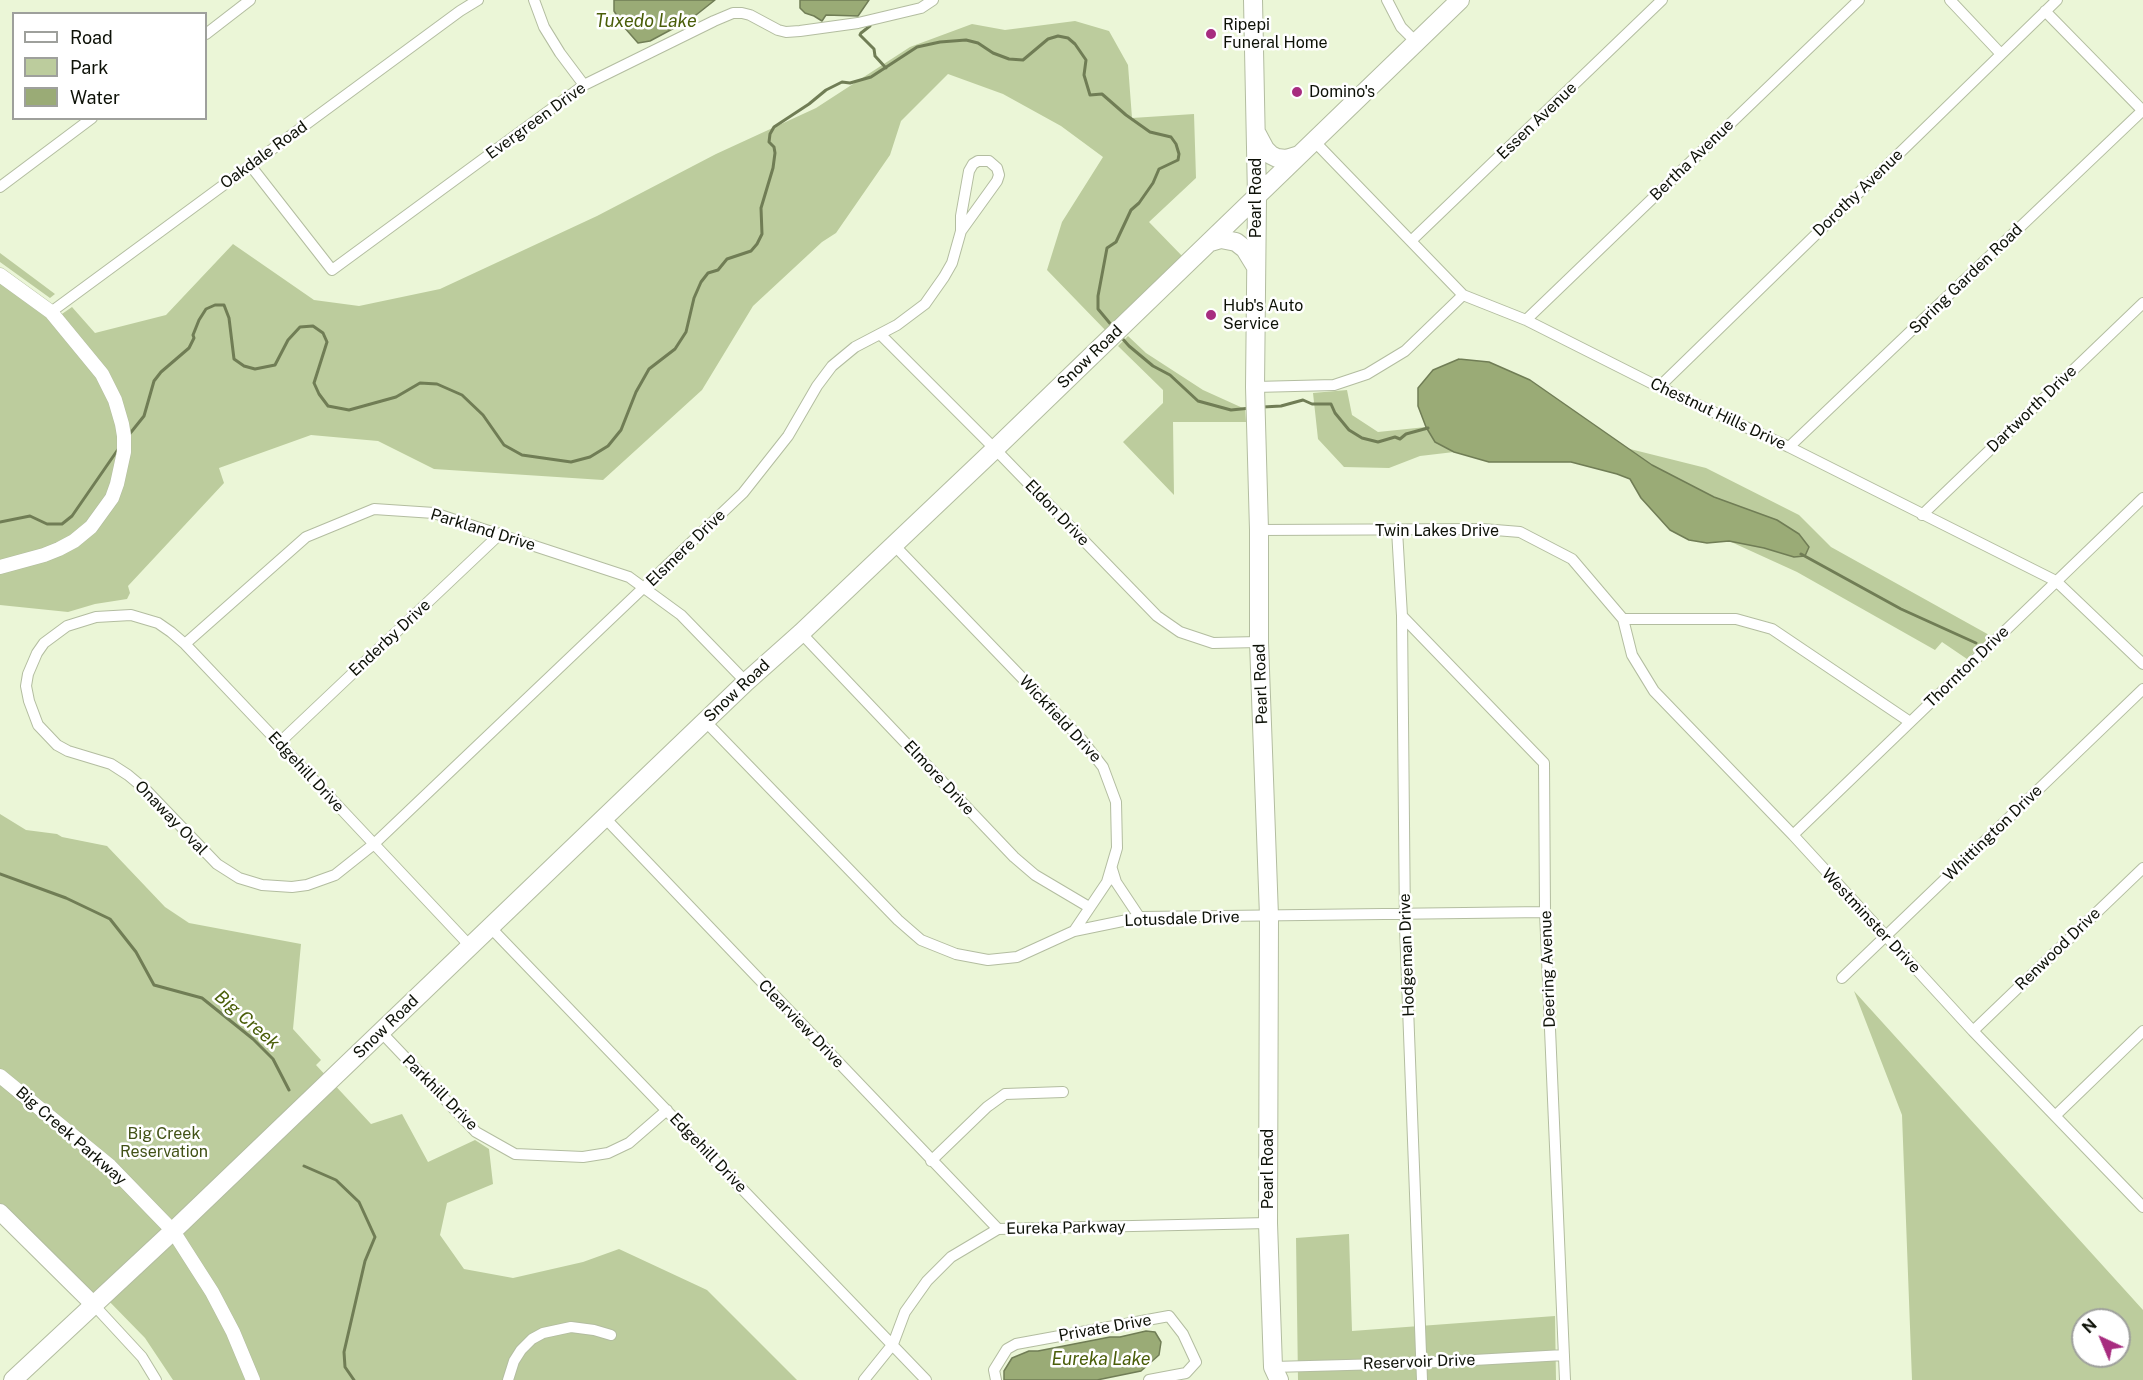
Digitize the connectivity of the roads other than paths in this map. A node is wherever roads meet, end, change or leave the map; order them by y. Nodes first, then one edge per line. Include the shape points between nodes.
1 (250, 0) edge
2 (478, 0) edge
3 (534, 0) edge
4 (933, 0) edge
5 (1253, 0) edge
6 (1387, 0) edge
7 (1460, 0) edge
8 (1662, 0) edge
9 (1859, 0) edge
10 (1950, 0) edge
11 (2057, 0) edge
12 (2045, 11) junction
13 (207, 33) edge
14 (1416, 42) junction
15 (2001, 54) junction
16 (584, 85) junction
17 (2143, 111) edge
18 (89, 120) edge
19 (1255, 131) junction
20 (1314, 141) junction
21 (1299, 155) junction
22 (250, 165) junction
23 (0, 187) edge
24 (1257, 197) junction
25 (961, 231) junction
26 (1411, 241) junction
27 (1211, 242) junction
28 (1256, 268) junction
29 (0, 275) edge
30 (1463, 295) junction
31 (2143, 303) edge
32 (51, 312) junction
33 (1526, 320) junction
34 (879, 334) junction
35 (1659, 387) junction
36 (1255, 402) junction
37 (1789, 447) junction
38 (995, 449) junction
39 (2143, 498) edge
40 (1922, 515) junction
41 (1259, 530) junction
42 (1397, 530) junction
43 (501, 533) junction
44 (893, 544) junction
45 (0, 567) edge
46 (2056, 581) junction
47 (644, 587) junction
48 (131, 615) joint
49 (1402, 616) junction
50 (1623, 619) junction
51 (801, 633) junction
52 (1259, 642) junction
53 (185, 644) junction
54 (2143, 664) edge
55 (746, 682) junction
56 (2143, 688) edge
57 (705, 721) junction
58 (1910, 722) junction
59 (279, 743) junction
60 (605, 818) junction
61 (1793, 836) junction
62 (374, 844) junction
63 (2143, 868) edge
64 (1112, 869) junction
65 (1089, 907) junction
66 (1545, 912) junction
67 (1405, 914) junction
68 (1269, 916) junction
69 (1140, 918) junction
70 (490, 927) junction
71 (1074, 931) junction
72 (1886, 937) junction
73 (470, 946) junction
74 (1842, 978) dead end
75 (1973, 1031) junction
76 (2143, 1031) edge
77 (381, 1032) junction
78 (0, 1076) edge
79 (1063, 1092) dead end
80 (667, 1110) junction
81 (2055, 1116) junction
82 (931, 1161) junction
83 (2142, 1204) edge
84 (0, 1212) edge
85 (1268, 1223) junction
86 (998, 1229) junction
87 (173, 1231) junction
88 (93, 1304) junction
89 (611, 1335) dead end
90 (893, 1344) junction
91 (1564, 1354) junction
92 (1420, 1363) junction
93 (1273, 1376) edge
94 (13, 1380) edge
95 (156, 1380) edge
96 (253, 1380) edge
97 (508, 1380) edge
98 (864, 1380) edge
99 (926, 1380) edge
100 (996, 1380) edge
101 (1149, 1380) edge
102 (1422, 1380) edge
103 (1565, 1380) edge

1 - 13 street
2 - 22 street, Oakdale Road
3 - 16 street via 544,27
4 - 16 street, Evergreen Drive via 921,8 858,23 786,32 750,15 733,13
5 - 19 main road, Pearl Road
6 - 14 street via 1401,27
7 - 14 main road, Snow Road
8 - 26 street, Essen Avenue
9 - 33 street, Bertha Avenue
10 - 15 street
11 - 12 street, Dorothy Avenue
12 - 15 street, Dorothy Avenue
12 - 17 street
14 - 20 main road, Snow Road
15 - 35 street, Dorothy Avenue
16 - 22 street, Evergreen Drive via 332,270
17 - 37 street, Spring Garden Road
18 - 23 street
19 - 21 main road via 1271,155 1286,159
19 - 24 main road, Pearl Road
20 - 21 main road, Snow Road
20 - 26 street, Chestnut Hills Drive
21 - 24 main road, Snow Road
22 - 32 street, Oakdale Road
24 - 27 main road, Snow Road
24 - 28 main road, Pearl Road
25 - 25 street, Elsmere Drive via 969,171 978,161 989,161 997,168 997,181
25 - 34 street, Elsmere Drive via 951,263 936,291 913,314
26 - 30 street, Chestnut Hills Drive
27 - 28 main road via 1236,242
27 - 38 main road, Snow Road
28 - 36 main road, Pearl Road
29 - 32 street
30 - 33 street, Chestnut Hills Drive
30 - 36 street via 1405,351 1367,374
31 - 40 street, Dartworth Drive
32 - 45 street via 102,374 115,400 122,424 121,471 112,498 91,527 74,541 44,555
33 - 35 street, Chestnut Hills Drive
34 - 38 street, Eldon Drive
34 - 47 street, Elsmere Drive via 832,366 757,477
35 - 37 street, Chestnut Hills Drive
36 - 41 main road, Pearl Road
37 - 40 street, Chestnut Hills Drive
38 - 44 main road, Snow Road
38 - 52 street, Eldon Drive via 1156,616 1180,632 1213,644
39 - 46 street, Thornton Drive
40 - 46 street, Chestnut Hills Drive
41 - 42 street, Twin Lakes Drive
41 - 52 main road, Pearl Road
42 - 49 street, Hodgeman Drive
42 - 50 street, Twin Lakes Drive via 1520,532 1572,559
43 - 47 street, Parkland Drive via 629,577
43 - 53 street, Parkland Drive via 434,513 374,508 306,537
43 - 59 street, Enderby Drive
44 - 51 main road, Snow Road
44 - 64 street, Wickfield Drive via 1082,740 1103,767 1116,802 1117,848
46 - 54 street, Chestnut Hills Drive
46 - 58 street, Thornton Drive
47 - 55 street, Parkland Drive via 681,615
47 - 62 street, Elsmere Drive
48 - 53 street, Edgehill Drive via 158,623
48 - 62 street, Onaway Oval via 96,617 67,626 44,643 26,686 33,715 50,740 128,775 217,864 250,882 291,887 321,881 346,868
49 - 66 street, Deering Avenue via 1544,763
49 - 67 street, Hodgeman Drive
50 - 58 street via 1736,619 1772,629
50 - 61 street, Westminster Drive via 1632,655 1654,691
51 - 55 main road, Snow Road
51 - 65 street, Elmore Drive via 1014,857 1035,875
52 - 68 main road, Pearl Road
53 - 59 street, Edgehill Drive
55 - 57 main road, Snow Road
56 - 72 street, Whittington Drive
57 - 60 main road, Snow Road
57 - 71 street, Lotusdale Drive via 921,940 956,954 988,960 1017,957
58 - 61 street, Thornton Drive
59 - 62 street, Edgehill Drive
60 - 70 main road, Snow Road
60 - 82 street, Clearview Drive
61 - 72 street, Westminster Drive
62 - 73 street, Edgehill Drive
63 - 75 street, Renwood Drive
64 - 65 street, Wickfield Drive
64 - 69 street
65 - 71 street, Wickfield Drive
66 - 67 street, Lotusdale Drive
66 - 91 street, Deering Avenue
67 - 68 street, Lotusdale Drive
67 - 92 street, Hodgeman Drive
68 - 69 street, Lotusdale Drive
68 - 85 main road, Pearl Road
69 - 71 street, Lotusdale Drive
70 - 73 main road, Snow Road
70 - 80 street, Edgehill Drive
72 - 74 street, Whittington Drive
72 - 75 street, Westminster Drive
73 - 77 main road, Snow Road
75 - 81 street, Westminster Drive
76 - 81 street
77 - 80 street, Parkhill Drive via 476,1132 515,1154 583,1157 608,1153 629,1143
77 - 87 main road, Snow Road
78 - 87 street, Big Creek Parkway via 110,1166
79 - 82 street via 1005,1094
80 - 90 street, Edgehill Drive
81 - 83 street, Westminster Drive
82 - 86 street, Clearview Drive
84 - 88 main road
85 - 86 street, Eureka Parkway
85 - 93 main road, Pearl Road
86 - 90 street, Eureka Parkway via 951,1257 927,1281 905,1312
87 - 88 main road, Snow Road
87 - 96 street, Big Creek Parkway via 212,1292
88 - 94 main road, Snow Road
88 - 95 street via 142,1357
89 - 97 street via 571,1328 543,1333 521,1350
90 - 98 street, Eureka Parkway
90 - 99 street, Edgehill Drive
91 - 92 street, Reservoir Drive
91 - 103 street, Deering Avenue
92 - 93 street, Reservoir Drive
92 - 102 street, Hodgeman Drive
100 - 101 street, Private Drive via 994,1370 1007,1349 1016,1344 1170,1316 1184,1334 1196,1362 1186,1373

